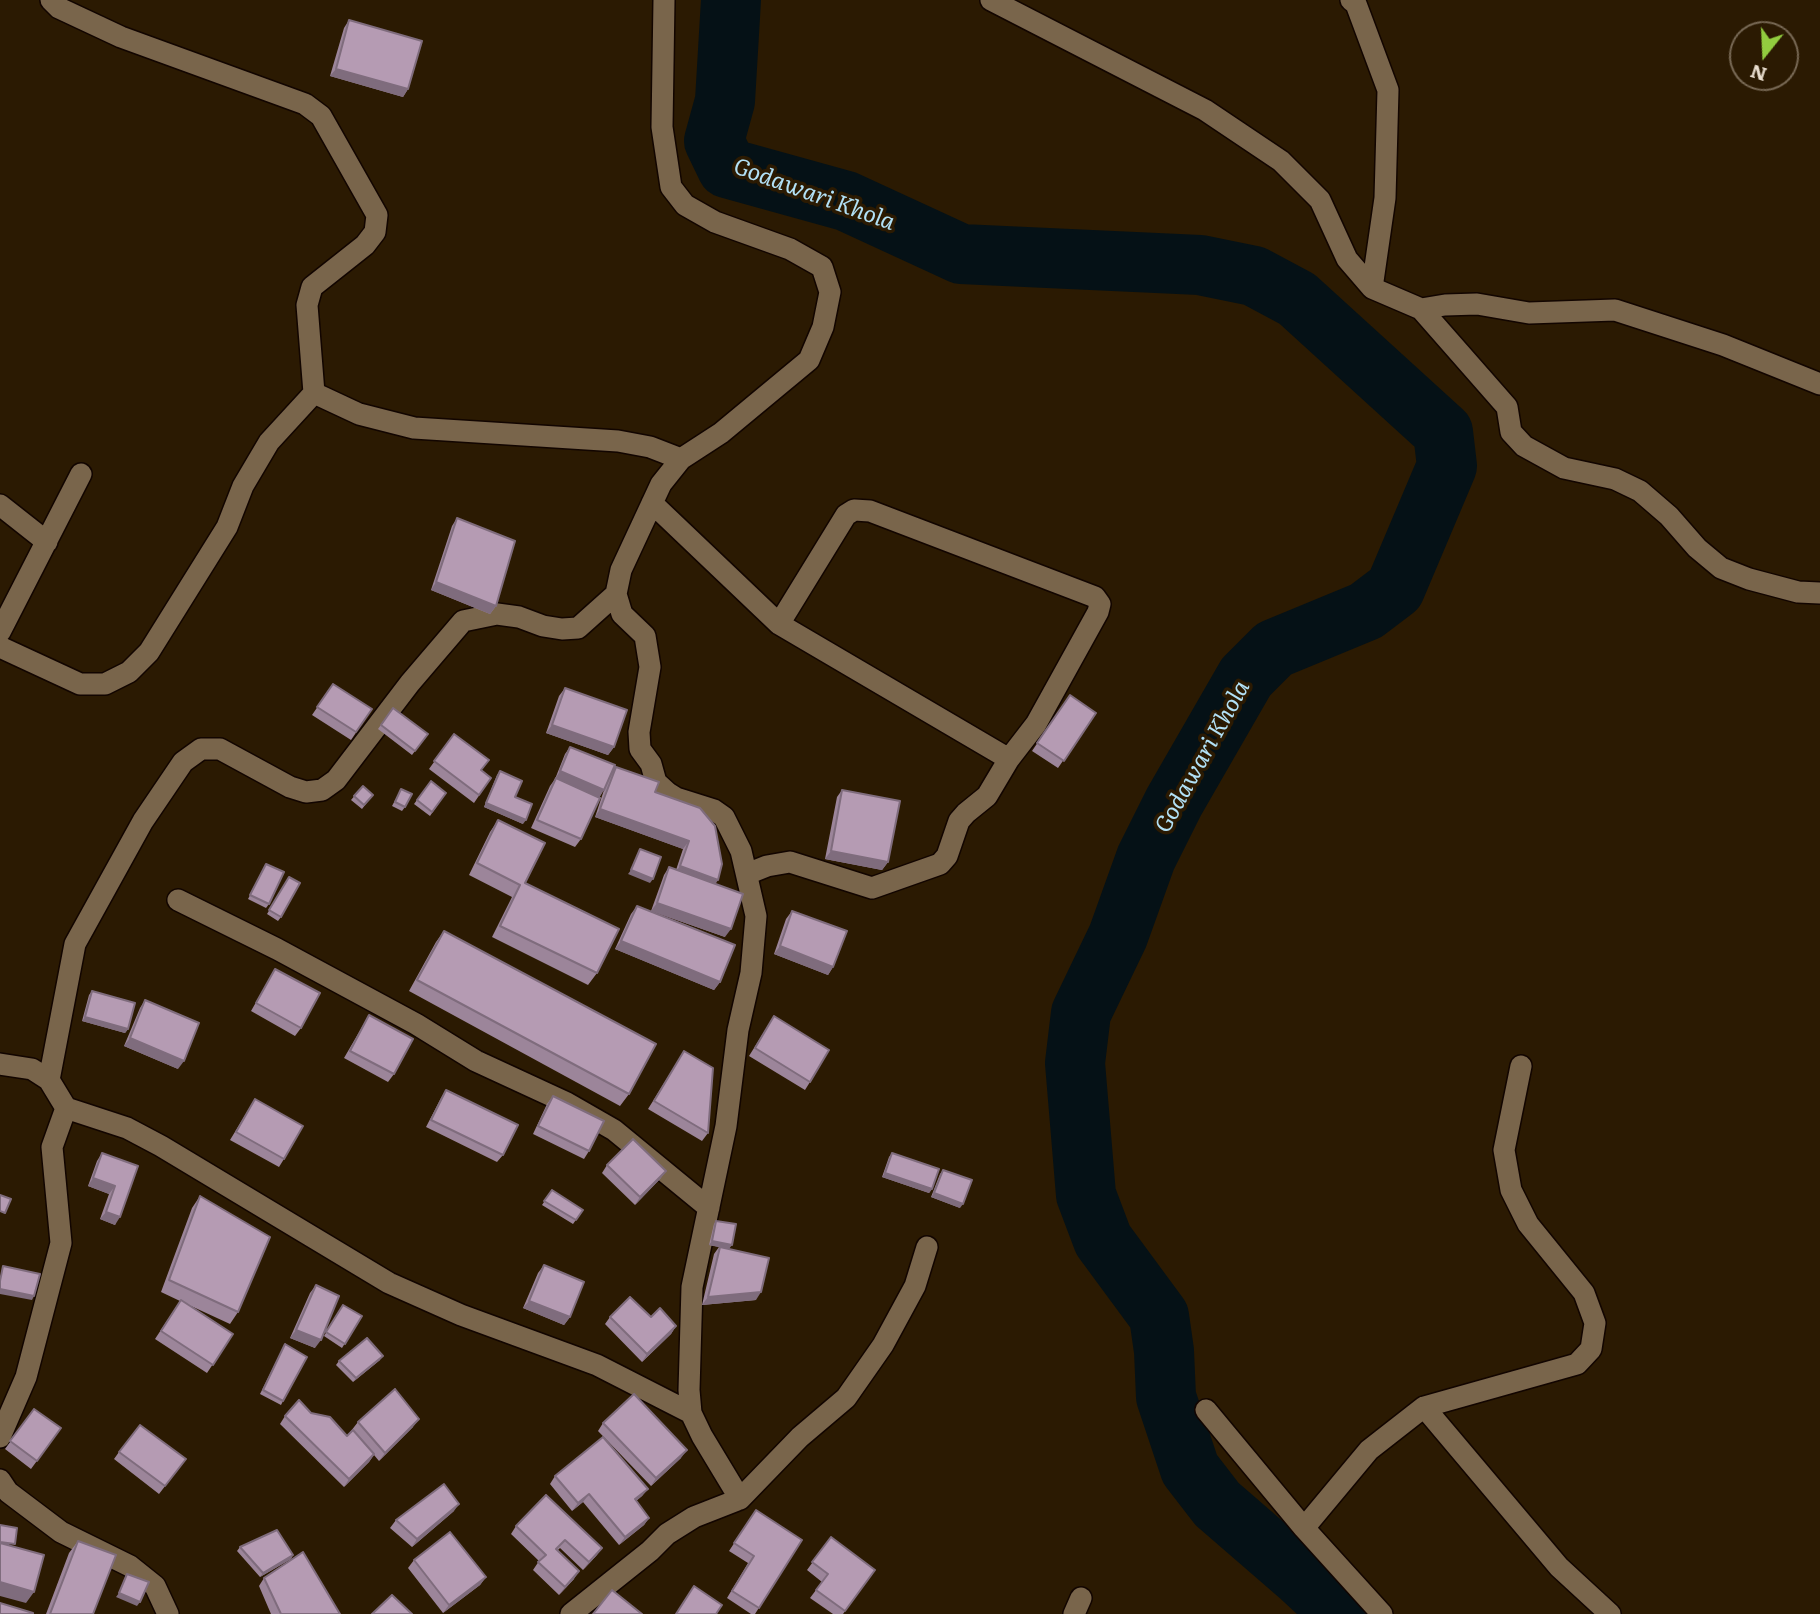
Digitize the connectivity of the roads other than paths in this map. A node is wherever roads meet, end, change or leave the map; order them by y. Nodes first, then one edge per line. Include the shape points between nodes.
1 (51, 0) edge
2 (664, 0) edge
3 (991, 0) edge
4 (1351, 0) edge
5 (1373, 288) junction
6 (1421, 309) junction
7 (1820, 384) edge
8 (314, 393) junction
9 (681, 459) junction
10 (81, 474) dead end
11 (652, 503) junction
12 (0, 505) edge
13 (47, 542) junction
14 (1820, 593) edge
15 (616, 594) junction
16 (779, 624) junction
17 (0, 632) edge
18 (0, 647) edge
19 (1009, 759) junction
20 (747, 874) junction
21 (178, 900) dead end
22 (0, 1064) edge
23 (1521, 1066) dead end
24 (49, 1080) junction
25 (66, 1108) junction
26 (709, 1208) junction
27 (927, 1247) dead end
28 (1424, 1407) junction
29 (1206, 1410) dead end
30 (691, 1413) junction
31 (0, 1437) edge
32 (0, 1480) edge
33 (740, 1499) junction
34 (1304, 1528) junction
35 (168, 1614) edge
36 (571, 1614) edge
37 (1382, 1614) edge
38 (1610, 1614) edge

1 - 8 street via 121,37 305,104 321,116 377,215 375,232 365,245 312,288 307,305
2 - 9 street via 662,127 671,187 685,205 715,222 790,249 822,267 830,292 823,327 809,360 721,433
3 - 5 street via 1205,110 1281,161 1320,200 1347,259
4 - 5 street via 1388,90 1385,198
5 - 6 street
6 - 7 street via 1477,304 1529,313 1615,310 1723,345
6 - 14 street via 1507,407 1511,432 1524,446 1564,468 1615,479 1640,491 1721,568 1798,592
8 - 9 street via 359,414 414,428 618,440
8 - 18 street via 269,442 243,486 228,527 149,652 129,672 105,684 80,684
9 - 11 street
10 - 13 street
11 - 15 street via 621,570
11 - 16 street
12 - 13 street
13 - 17 street
15 - 20 street via 622,614 645,636 650,667 640,749 656,782 668,793 724,817
15 - 24 street via 578,628 542,626 498,614 463,621 336,780 322,790 290,787 220,748 201,749 183,762 143,821 75,944
16 - 19 street
16 - 19 street via 846,514 854,510 870,511 1095,597 1100,604 1098,612 1036,724
19 - 20 street via 987,796 959,821 940,864 872,888 790,862
20 - 26 street via 756,916 751,973
21 - 26 street via 416,1024 476,1061 602,1123
22 - 24 street via 32,1069
23 - 28 street via 1504,1150 1511,1190 1528,1224 1584,1293 1595,1323 1591,1349 1577,1364
24 - 25 street
25 - 30 street via 127,1128 161,1146 389,1283 597,1365
25 - 31 street via 52,1147 61,1243 26,1377
26 - 30 street via 692,1287
27 - 33 street via 915,1286 883,1345 846,1398
28 - 34 street via 1369,1450
28 - 38 street via 1559,1567
29 - 34 street
30 - 33 street
32 - 35 street via 8,1492 61,1532 130,1566 155,1586
33 - 36 street via 694,1517 667,1534
34 - 37 street

